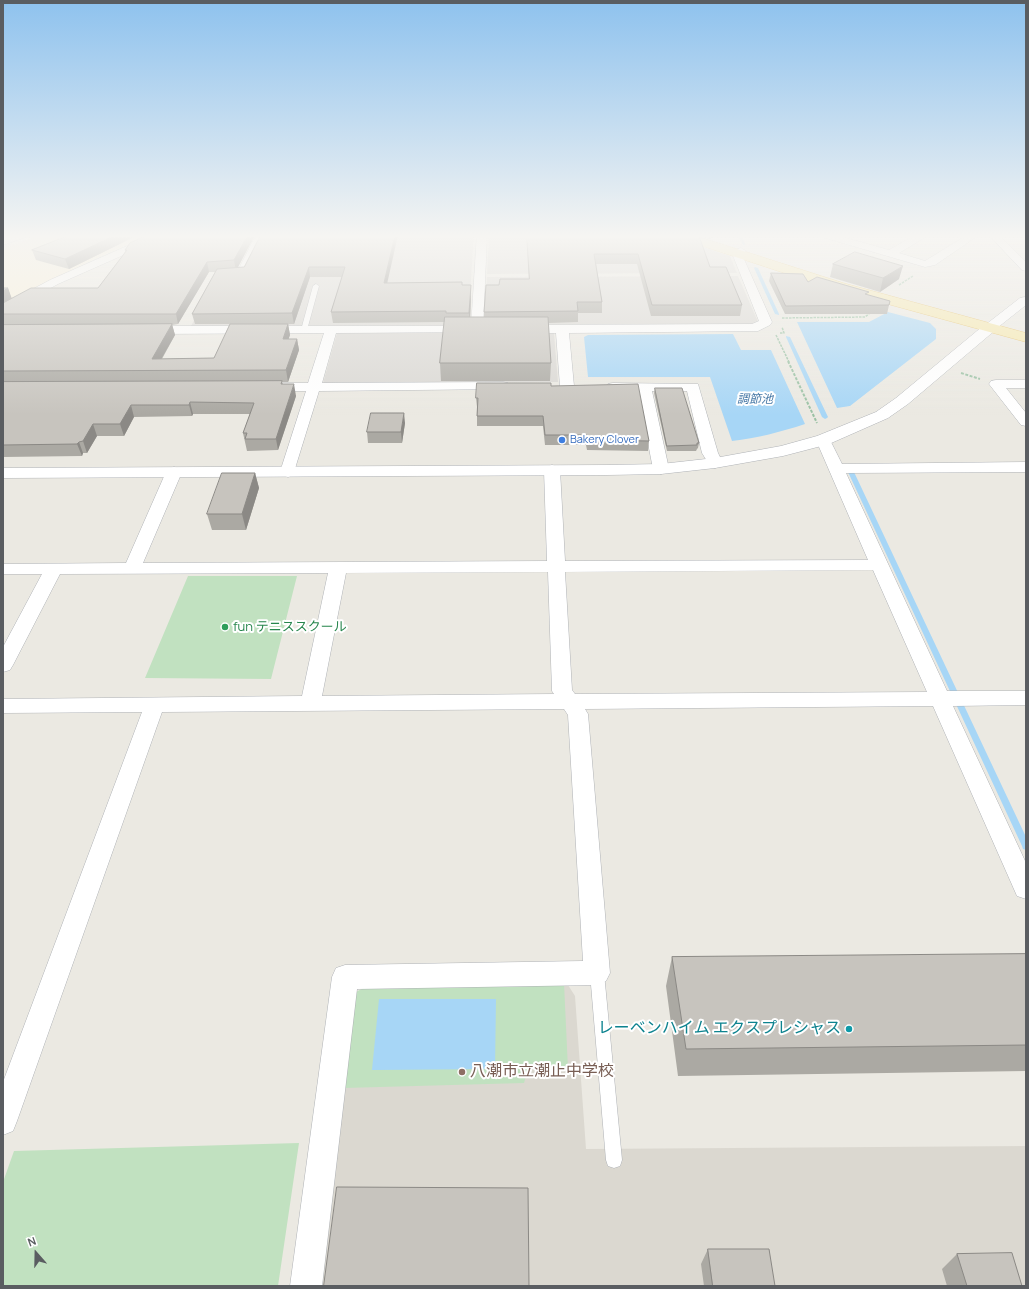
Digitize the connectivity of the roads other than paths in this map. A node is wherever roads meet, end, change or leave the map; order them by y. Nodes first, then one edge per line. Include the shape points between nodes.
1 (30, 295) edge
2 (314, 295) edge
3 (479, 295) edge
4 (756, 295) edge
5 (866, 295) edge
6 (1025, 300) edge
7 (3, 310) edge
8 (191, 316) dead end
9 (477, 329) junction
10 (493, 329) edge
11 (516, 329) edge
12 (562, 329) junction
13 (988, 329) junction
14 (138, 330) edge
15 (183, 330) junction
16 (304, 330) junction
17 (331, 330) junction
18 (1026, 338) edge
19 (1026, 384) edge
20 (519, 386) edge
21 (551, 386) edge
22 (257, 387) edge
23 (313, 387) junction
24 (596, 387) edge
25 (644, 387) junction
26 (1026, 422) edge
27 (820, 433) junction
28 (715, 463) junction
29 (1026, 467) edge
30 (661, 469) junction
31 (836, 469) junction
32 (552, 470) junction
33 (174, 472) junction
34 (288, 472) junction
35 (3, 473) edge
36 (879, 565) junction
37 (557, 567) junction
38 (338, 568) junction
39 (3, 569) edge
40 (54, 569) junction
41 (132, 569) junction
42 (3, 665) edge
43 (952, 698) junction
44 (1026, 698) edge
45 (569, 701) junction
46 (311, 703) junction
47 (155, 704) junction
48 (3, 706) edge
49 (1026, 889) edge
50 (596, 973) junction
51 (3, 1121) edge
52 (614, 1160) dead end
53 (306, 1286) edge

1 - 7 street
2 - 16 lane
3 - 9 street
4 - 12 street via 766,322 754,328
5 - 13 main road
6 - 13 street
8 - 15 street
9 - 10 street
9 - 17 street
11 - 12 street
12 - 21 street via 574,387
13 - 18 main road
13 - 27 street via 882,416
14 - 15 street
15 - 16 street
16 - 17 street
17 - 23 street
19 - 26 street via 996,384
20 - 23 street
22 - 23 street
23 - 34 street
24 - 25 street
25 - 28 street via 692,387
25 - 30 street
27 - 28 street via 784,451
27 - 31 street
28 - 30 street
29 - 31 street
30 - 32 street
31 - 36 street
32 - 34 street
32 - 37 street
33 - 34 street
33 - 35 street
33 - 41 street
36 - 37 street
36 - 43 street
37 - 38 street
37 - 45 street via 562,691
38 - 41 street
38 - 46 street
39 - 40 street
40 - 41 street
40 - 42 street
43 - 44 street
43 - 45 street
43 - 49 street
45 - 46 street
45 - 50 street via 578,714
46 - 47 street
47 - 48 street
47 - 51 street
50 - 52 lane
50 - 53 street via 345,977

